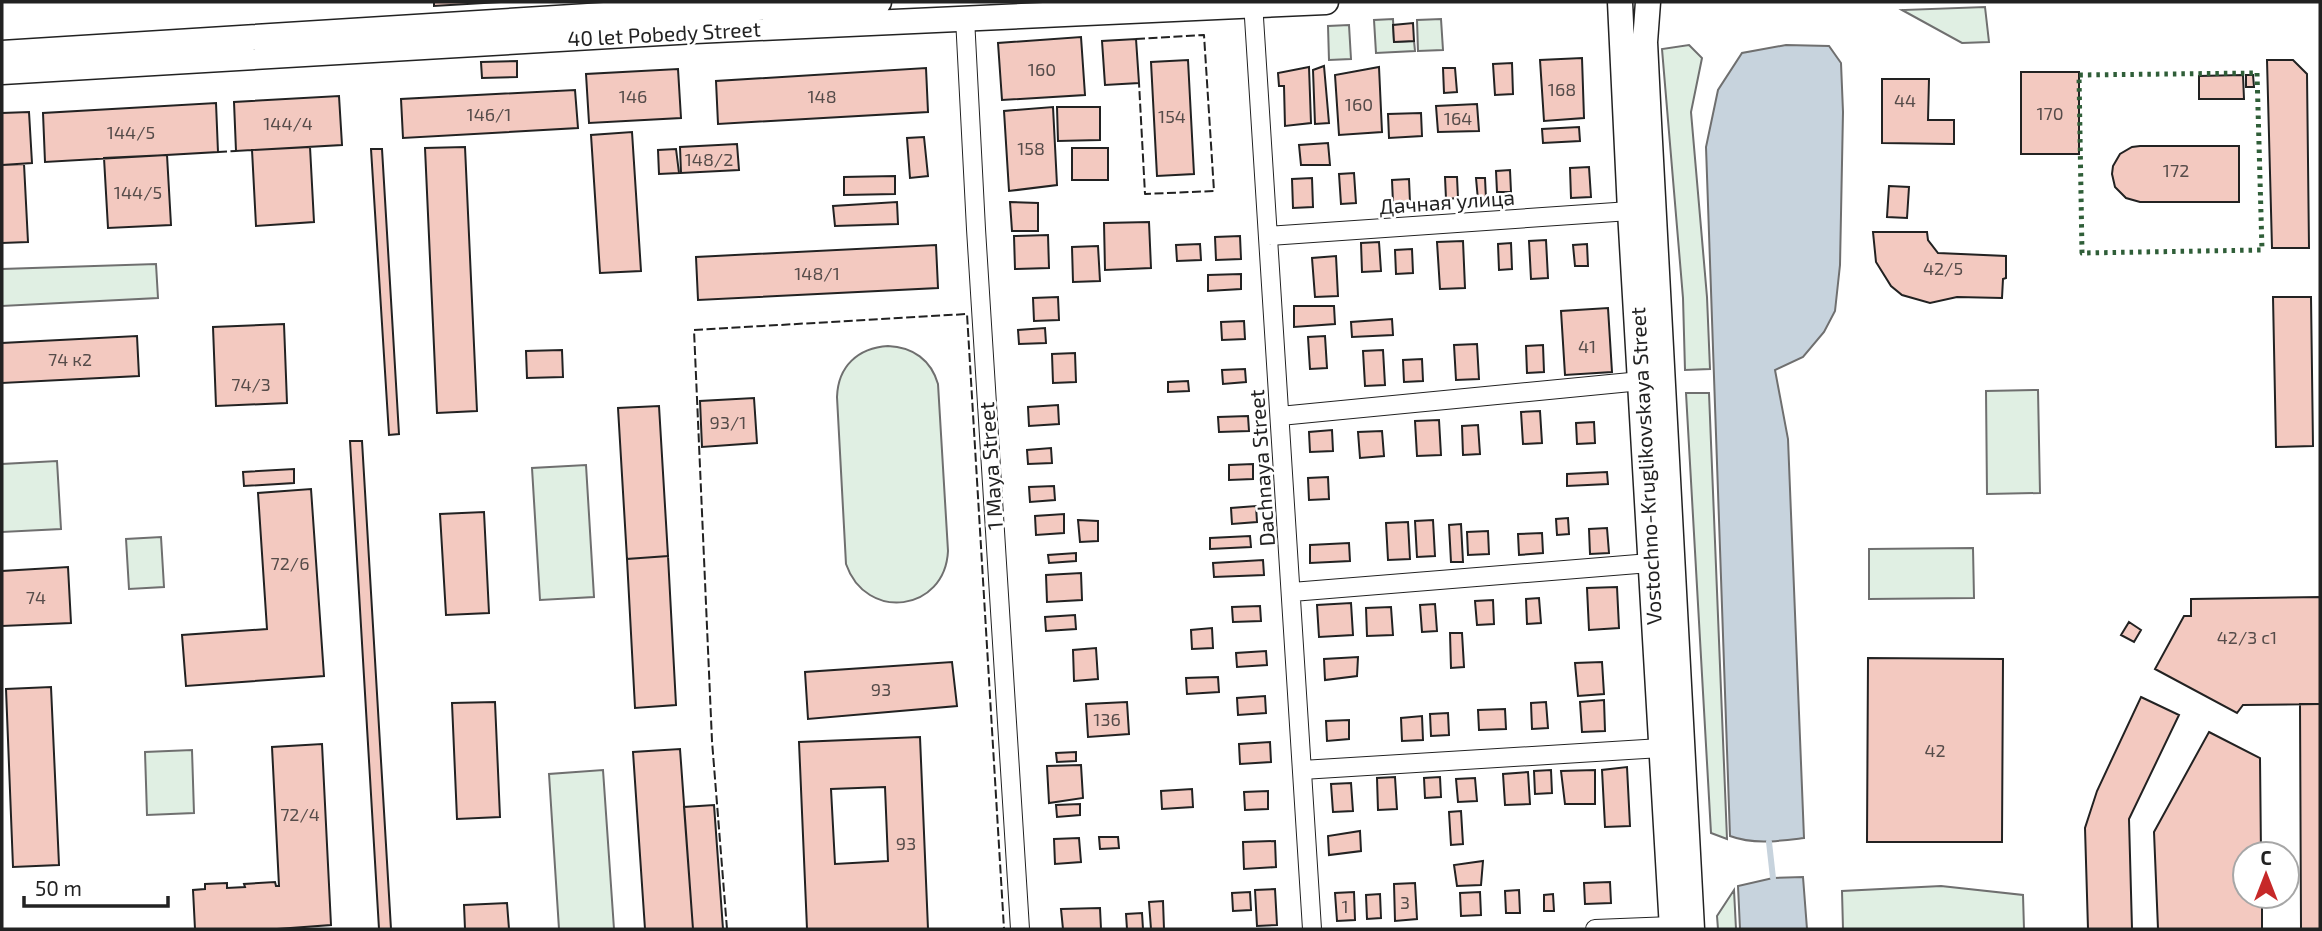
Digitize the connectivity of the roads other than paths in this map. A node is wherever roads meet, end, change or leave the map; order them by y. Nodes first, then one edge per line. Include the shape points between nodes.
1 (879, 2) edge
2 (1326, 2) edge
3 (1620, 2) edge
4 (1648, 2) edge
5 (1253, 3) edge
6 (965, 10) edge
7 (2, 53) edge
8 (2, 72) edge
9 (1630, 211) junction
10 (1268, 236) junction
11 (1641, 381) junction
12 (1280, 416) junction
13 (1650, 563) junction
14 (1292, 592) junction
15 (1661, 748) junction
16 (1303, 770) junction
17 (1679, 928) edge
18 (1020, 929) edge
19 (1312, 929) edge
20 (1595, 929) edge

1 - 7 main road, 40 let Pobedy Street
2 - 5 main road, 40 let Pobedy Street
3 - 9 main road, Vostochno-Kruglikovskaya Street
4 - 17 main road via 1645,42
5 - 6 main road, 40 let Pobedy Street
5 - 10 street, Dachnaya Street
6 - 8 main road, 40 let Pobedy Street
6 - 18 street, 1 Maya Street
9 - 10 street, Дачная улица
9 - 11 main road, Vostochno-Kruglikovskaya Street
10 - 12 street, Dachnaya Street
11 - 12 street
11 - 13 main road, Vostochno-Kruglikovskaya Street
12 - 14 street, Dachnaya Street
13 - 14 street
13 - 15 main road, Vostochno-Kruglikovskaya Street
14 - 16 street, Dachnaya Street
15 - 16 street
15 - 17 main road, Vostochno-Kruglikovskaya Street
16 - 19 street, Dachnaya Street
17 - 20 street

